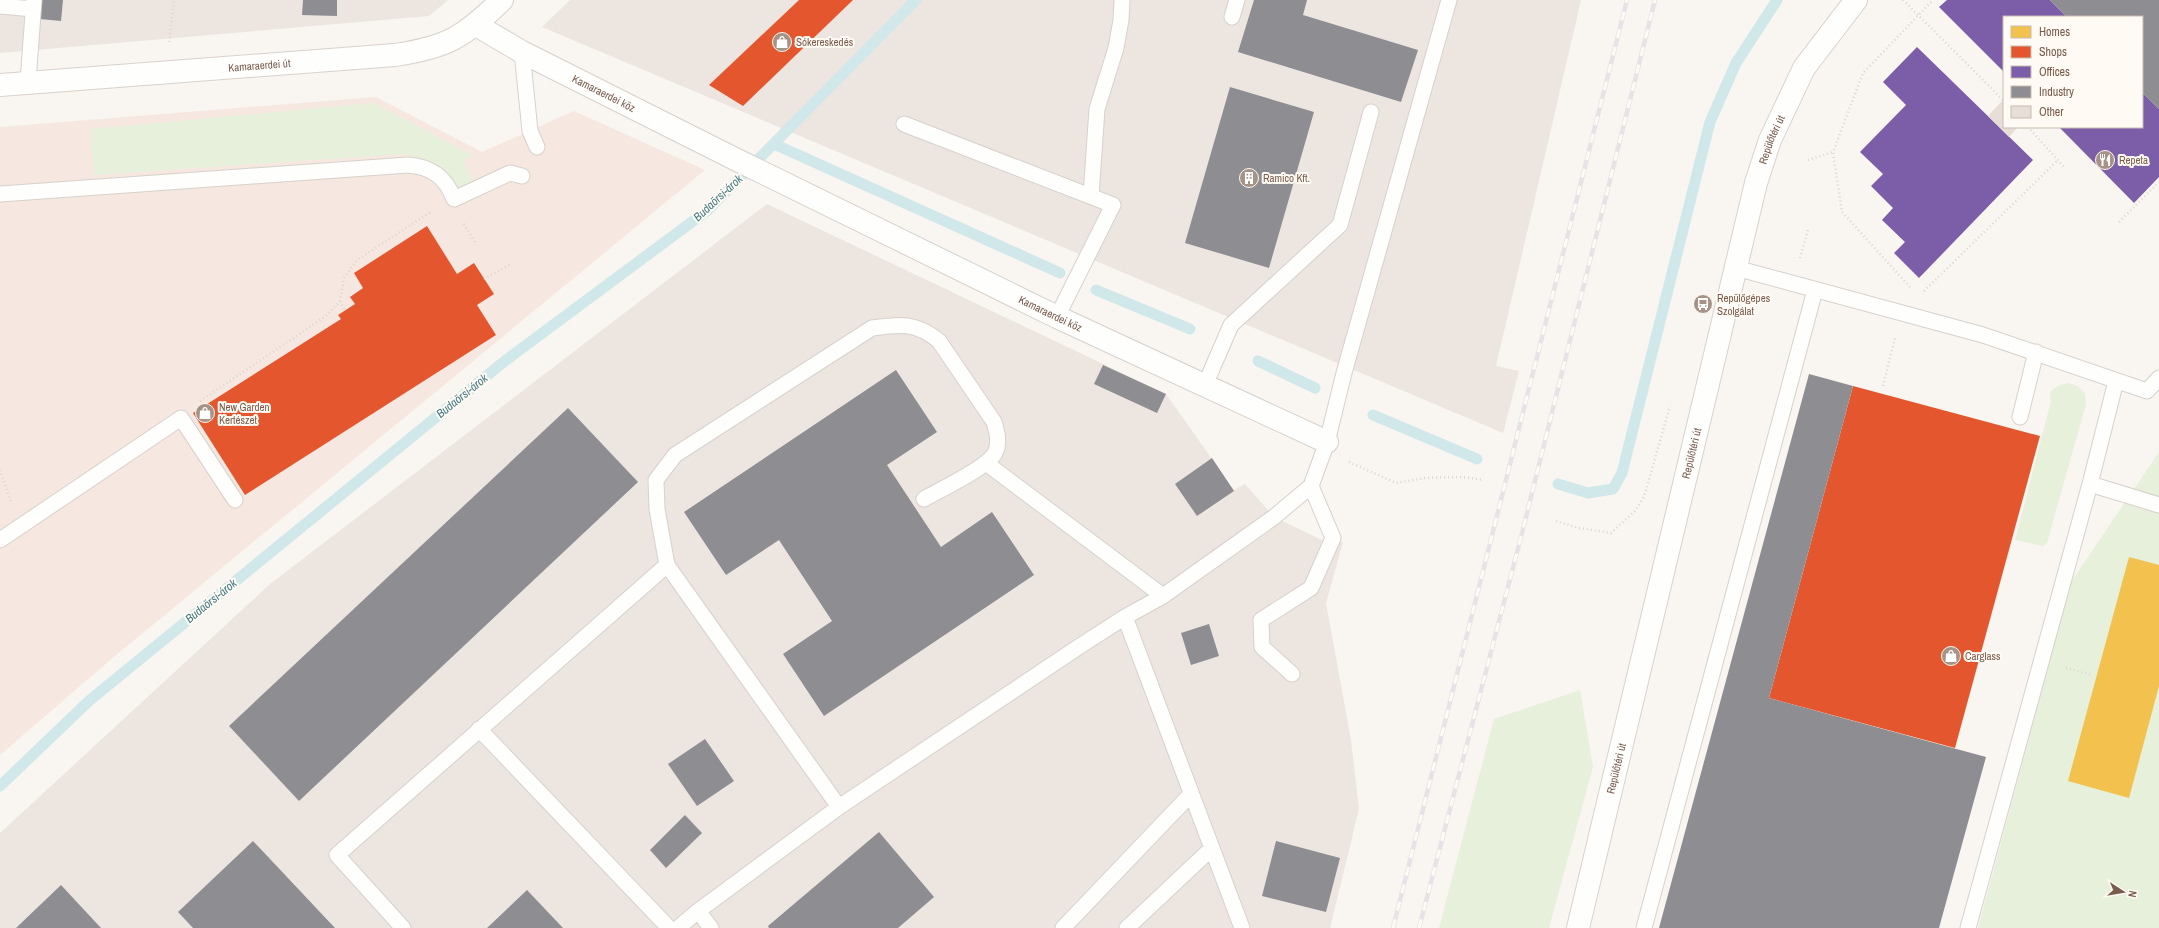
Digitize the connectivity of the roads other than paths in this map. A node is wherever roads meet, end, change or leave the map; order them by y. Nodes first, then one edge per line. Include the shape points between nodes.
1 (502, 0) edge
2 (1122, 0) edge
3 (1236, 0) edge
4 (1449, 0) edge
5 (1856, 0) edge
6 (33, 4) edge
7 (0, 6) edge
8 (1232, 17) dead end
9 (476, 25) junction
10 (522, 52) junction
11 (28, 82) junction
12 (0, 85) edge
13 (1371, 112) dead end
14 (904, 124) dead end
15 (537, 146) dead end
16 (522, 176) dead end
17 (0, 194) edge
18 (1091, 196) junction
19 (1736, 268) junction
20 (1815, 290) junction
21 (1057, 317) junction
22 (2036, 352) junction
23 (2159, 378) edge
24 (2116, 381) junction
25 (1205, 385) junction
26 (2020, 417) dead end
27 (1327, 442) junction
28 (986, 463) junction
29 (2090, 484) junction
30 (1311, 486) junction
31 (924, 499) dead end
32 (235, 500) dead end
33 (2159, 505) edge
34 (0, 540) edge
35 (667, 565) junction
36 (1163, 596) junction
37 (1124, 617) junction
38 (1292, 674) dead end
39 (479, 729) junction
40 (1191, 794) junction
41 (839, 807) junction
42 (1211, 849) junction
43 (698, 911) junction
44 (403, 928) edge
45 (669, 928) edge
46 (678, 928) edge
47 (711, 928) edge
48 (1063, 928) edge
49 (1127, 928) edge
50 (1242, 928) edge
51 (1578, 928) edge
52 (1644, 928) edge
53 (1968, 928) edge

1 - 9 street, Kamaraerdei út
2 - 18 lane via 1116,48 1096,109
3 - 8 lane
4 - 27 lane
5 - 19 street, Repülőtéri út via 1804,68 1786,101 1756,183
6 - 7 lane
6 - 11 lane
9 - 10 street, Kamaraerdei köz
9 - 11 street, Kamaraerdei út via 457,38 424,51 395,55
10 - 15 lane via 530,131
10 - 21 street, Kamaraerdei köz
11 - 12 street, Kamaraerdei út
13 - 25 lane via 1340,224 1231,325
14 - 18 lane
16 - 17 lane via 510,173 454,199 450,187 435,171 408,165
18 - 21 lane via 1113,204
19 - 20 lane
19 - 51 street, Repülőtéri út
20 - 22 lane via 1983,335
20 - 52 lane
21 - 25 street, Kamaraerdei köz
22 - 24 lane
22 - 26 lane
23 - 24 lane via 2147,391
24 - 29 lane
25 - 27 street, Kamaraerdei köz
27 - 30 lane
28 - 31 lane
28 - 35 lane via 995,452 998,436 994,422 939,341 927,331 913,326 872,328 675,455 656,480 657,509
28 - 36 lane
29 - 33 lane
29 - 53 lane
30 - 36 lane via 1274,517
30 - 38 lane via 1333,538 1311,588 1260,620 1262,648
32 - 34 lane via 181,418
35 - 39 lane
35 - 41 lane
36 - 37 lane
37 - 40 lane
37 - 41 lane
39 - 44 lane via 337,855
39 - 45 lane
40 - 42 lane
40 - 48 lane
41 - 43 lane
42 - 49 lane
42 - 50 lane
43 - 46 lane
43 - 47 lane

